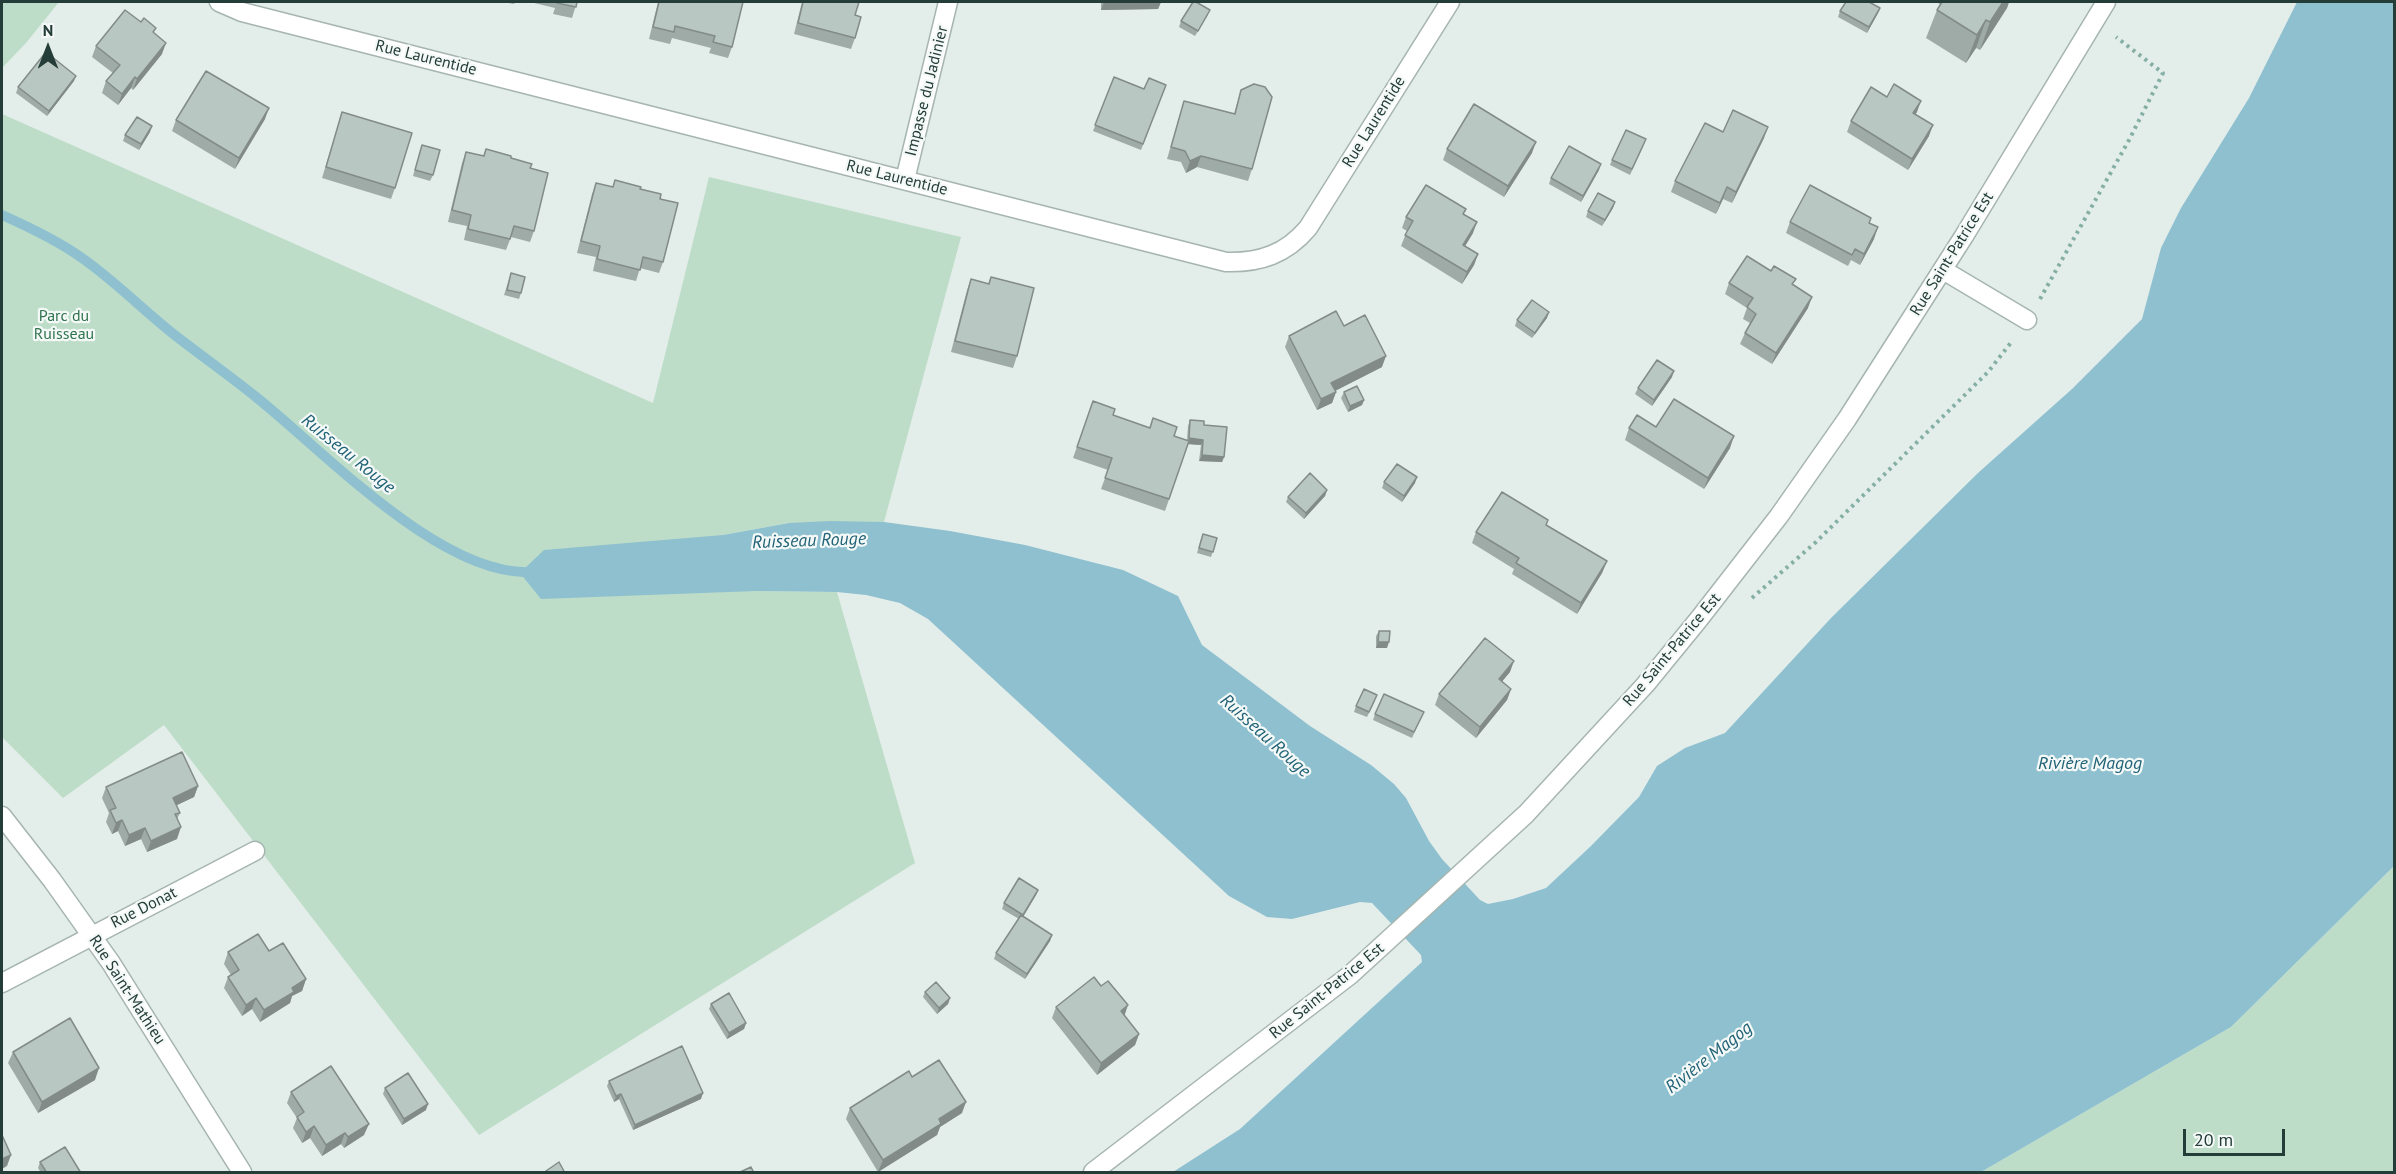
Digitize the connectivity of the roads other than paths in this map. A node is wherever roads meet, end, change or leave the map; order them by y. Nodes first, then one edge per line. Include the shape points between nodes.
1 (219, 2) edge
2 (948, 2) edge
3 (1450, 2) edge
4 (2106, 2) edge
5 (905, 180) junction
6 (1943, 270) junction
7 (2027, 320) road end
8 (2, 816) edge
9 (255, 851) dead end
10 (92, 935) junction
11 (2, 982) edge
12 (242, 1173) edge
13 (1093, 1173) edge

1 - 5 street, Rue Laurentide via 242,12
2 - 5 street, Impasse du Jadinier
3 - 5 street, Rue Laurentide via 1308,228 1298,240 1272,257 1226,262
4 - 6 street, Rue Saint-Patrice Est
6 - 7 street
6 - 13 street, Rue Saint-Patrice Est via 1779,516 1699,619 1526,814 1350,975
8 - 10 street, Rue Saint-Mathieu
9 - 10 street, Rue Donat
10 - 11 street, Rue Donat
10 - 12 street, Rue Saint-Mathieu

